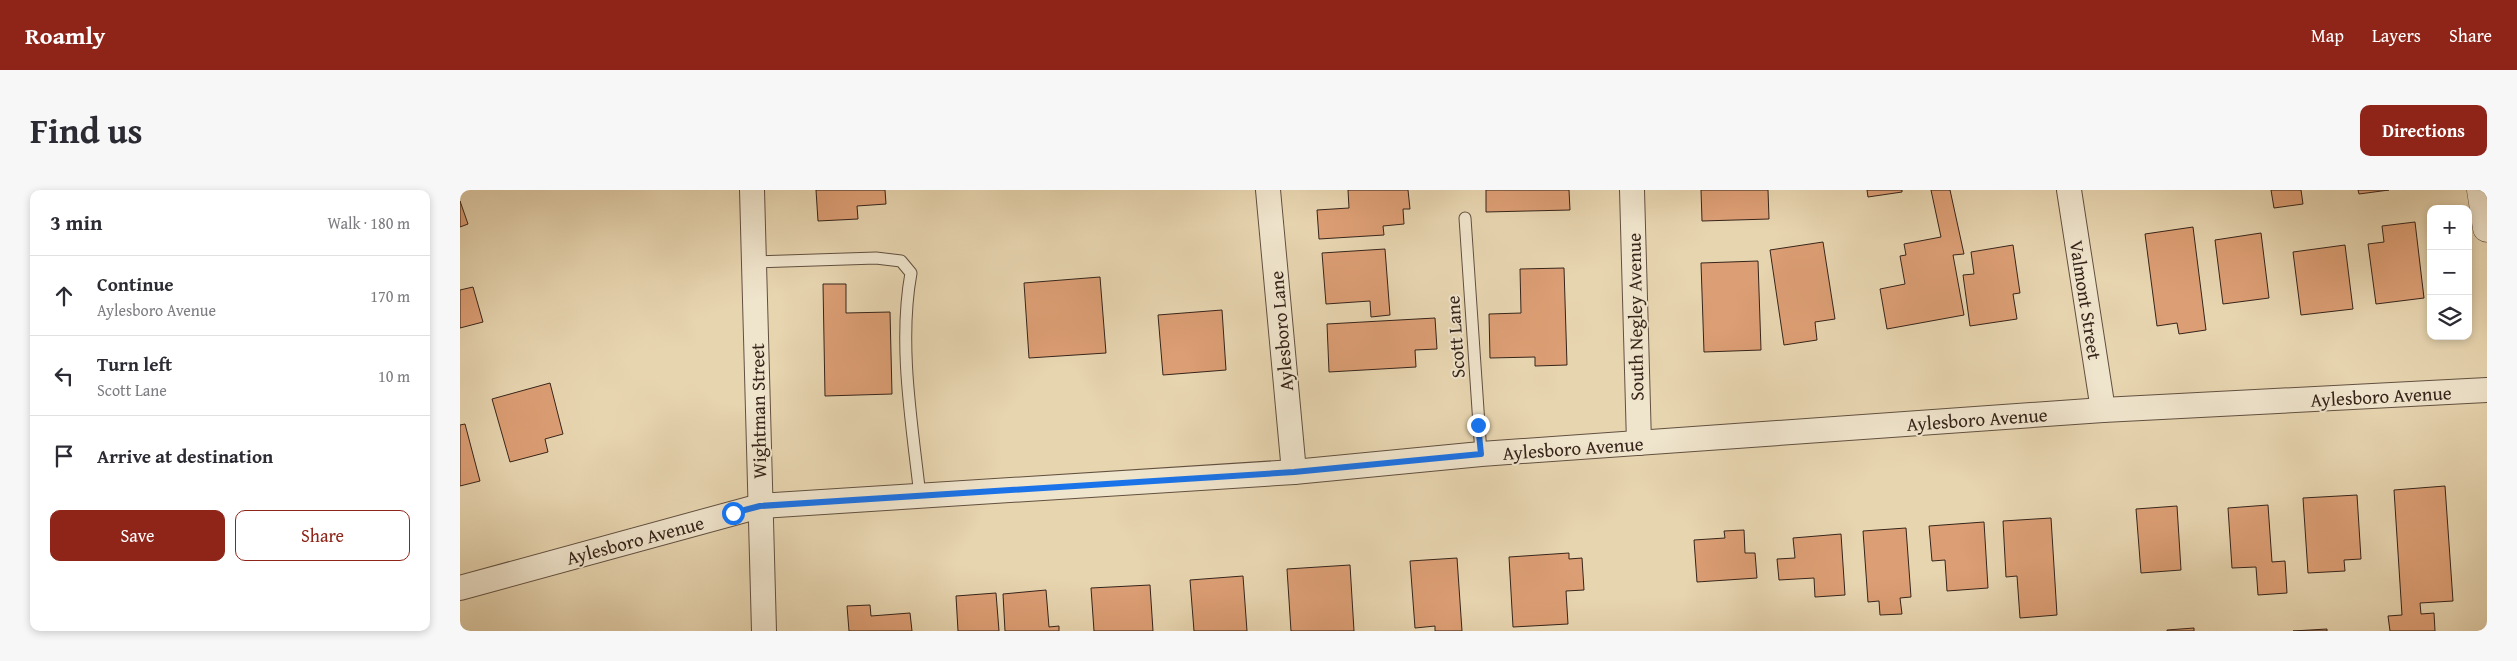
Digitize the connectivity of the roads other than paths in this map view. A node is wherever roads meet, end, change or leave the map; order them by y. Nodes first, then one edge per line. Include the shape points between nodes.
1 (752, 190) edge
2 (1268, 190) edge
3 (1632, 190) edge
4 (2069, 190) edge
5 (2481, 190) edge
6 (1465, 218) dead end
7 (2487, 228) edge
8 (754, 262) junction
9 (2487, 390) edge
10 (2103, 410) junction
11 (1639, 443) junction
12 (1481, 454) junction
13 (1294, 472) junction
14 (920, 496) junction
15 (760, 506) junction
16 (460, 588) edge
17 (764, 631) edge

1 - 8 street, Wightman Street
2 - 13 street, Aylesboro Lane
3 - 11 street, South Negley Avenue
4 - 10 street, Valmont Street
5 - 7 street
6 - 12 lane, Scott Lane
8 - 14 lane via 876,258 901,261 911,273 906,302 910,408
8 - 15 street, Wightman Street
9 - 10 street, Aylesboro Avenue
10 - 11 street, Aylesboro Avenue
11 - 12 street, Aylesboro Avenue
12 - 13 street, Aylesboro Avenue
13 - 14 street, Aylesboro Avenue
14 - 15 street, Aylesboro Avenue
15 - 16 street, Aylesboro Avenue
15 - 17 street, Wightman Street

